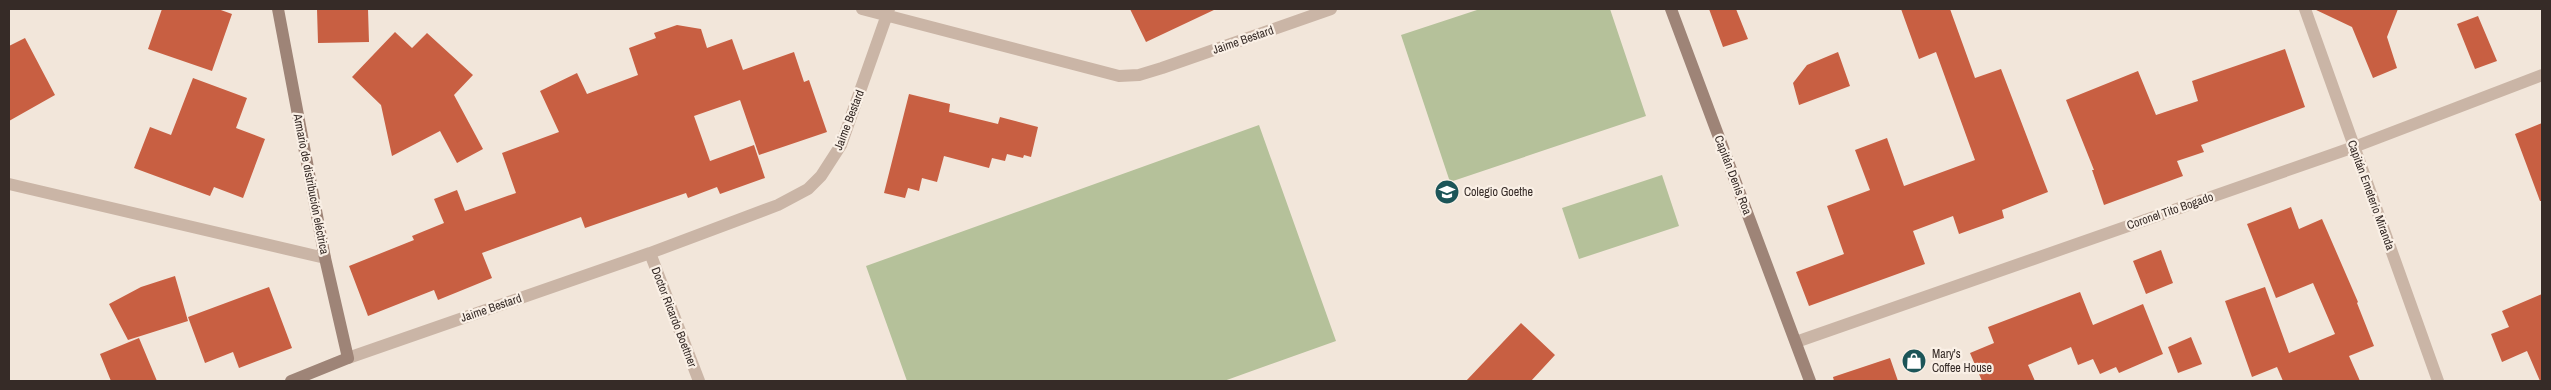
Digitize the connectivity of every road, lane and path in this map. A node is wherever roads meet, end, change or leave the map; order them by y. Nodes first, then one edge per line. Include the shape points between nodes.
1 (278, 9) edge
2 (862, 9) edge
3 (1331, 9) edge
4 (1671, 9) edge
5 (2306, 9) edge
6 (888, 12) edge
7 (2542, 75) edge
8 (2354, 147) junction
9 (9, 184) edge
10 (650, 253) junction
11 (325, 258) junction
12 (1796, 342) junction
13 (348, 358) junction
14 (291, 381) edge
15 (699, 381) edge
16 (1810, 381) edge
17 (2438, 381) edge

1 - 11 street, Armario de distribución eléctrica
2 - 6 street
3 - 6 street, Jaime Bestard via 1162,68 1139,75 1119,76
4 - 12 street, Capitán Denis Roa
5 - 8 street, Capitán Emeterio Miranda
6 - 10 street, Jaime Bestard via 841,145 821,176 791,199
7 - 8 street, Coronel Tito Bogado
8 - 12 street, Coronel Tito Bogado
8 - 17 street, Capitán Emeterio Miranda
9 - 11 street
10 - 13 street, Jaime Bestard
10 - 15 street, Doctor Ricardo Boettner
11 - 13 street, Armario de distribución eléctrica
12 - 16 street, Capitán Denis Roa
13 - 14 street, Jaime Bestard

